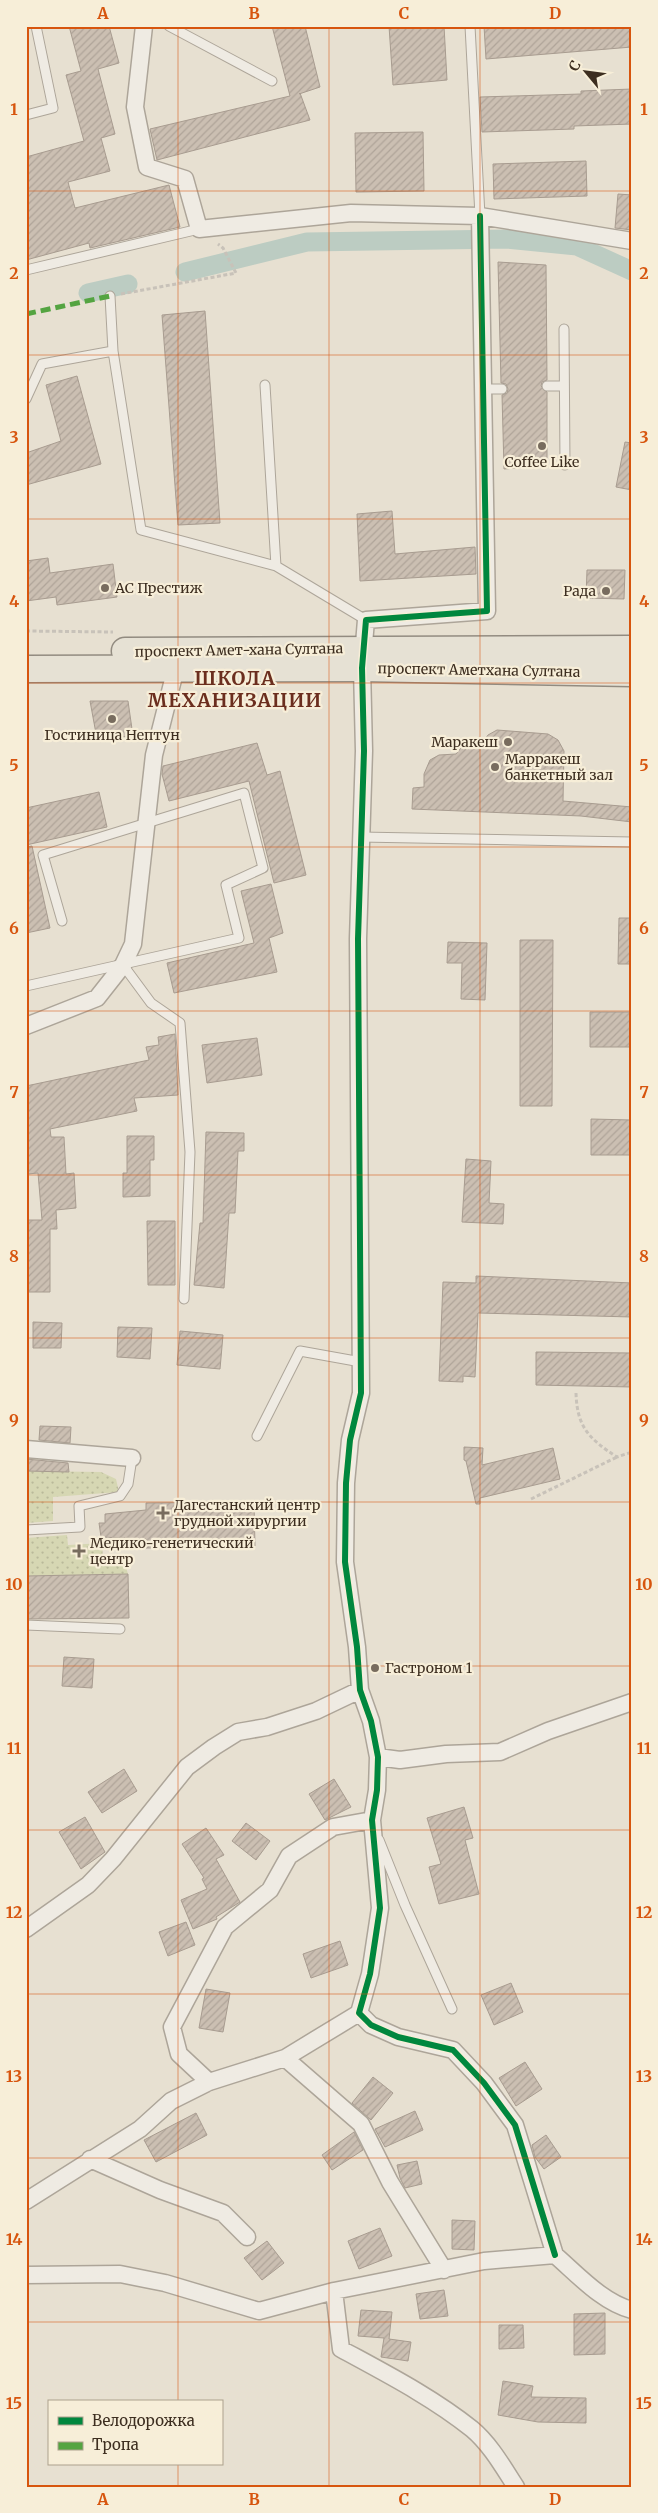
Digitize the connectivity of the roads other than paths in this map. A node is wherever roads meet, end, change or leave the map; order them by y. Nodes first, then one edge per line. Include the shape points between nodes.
1 (36, 26) edge
2 (144, 26) edge
3 (169, 26) edge
4 (470, 26) edge
5 (272, 81) dead end
6 (26, 115) edge
7 (480, 216) junction
8 (199, 229) junction
9 (632, 241) edge
10 (26, 270) edge
11 (110, 296) road end
12 (564, 329) dead end
13 (113, 351) junction
14 (265, 385) dead end
15 (546, 386) dead end
16 (563, 386) junction
17 (502, 389) dead end
18 (483, 390) junction
19 (26, 399) edge
20 (565, 465) dead end
21 (276, 566) junction
22 (366, 620) junction
23 (632, 649) edge
24 (26, 653) edge
25 (362, 658) junction
26 (178, 660) junction
27 (26, 669) edge
28 (632, 673) edge
29 (147, 822) junction
30 (360, 837) junction
31 (632, 842) edge
32 (62, 921) dead end
33 (122, 965) junction
34 (26, 986) edge
35 (26, 1026) edge
36 (184, 1299) dead end
37 (361, 1362) junction
38 (257, 1436) dead end
39 (26, 1450) edge
40 (132, 1458) joint
41 (26, 1530) edge
42 (26, 1625) edge
43 (120, 1629) dead end
44 (360, 1690) junction
45 (632, 1702) edge
46 (378, 1758) junction
47 (372, 1820) junction
48 (26, 1929) edge
49 (452, 2009) dead end
50 (359, 2013) junction
51 (285, 2058) junction
52 (208, 2082) junction
53 (90, 2159) junction
54 (26, 2201) edge
55 (247, 2236) dead end
56 (555, 2255) junction
57 (444, 2270) junction
58 (26, 2275) edge
59 (334, 2291) junction
60 (632, 2310) edge
61 (516, 2487) edge

1 - 6 lane via 53,108
2 - 8 street via 135,107 147,167 185,179
3 - 5 lane
4 - 7 lane
7 - 8 street via 351,213
7 - 9 street
7 - 18 street
8 - 10 lane
11 - 13 lane
12 - 16 lane
13 - 19 lane via 42,364
13 - 21 lane via 140,530
14 - 21 lane
15 - 16 lane
16 - 20 lane
17 - 18 lane
18 - 22 street via 487,611
21 - 22 lane
22 - 25 street
23 - 25 main road, проспект Амет-хана Султана
24 - 26 main road, проспект Амет-хана Султана
25 - 26 main road, проспект Аметхана Султана
25 - 28 main road, проспект Аметхана Султана
25 - 30 street via 364,752
26 - 27 main road, проспект Аметхана Султана
26 - 29 street via 154,755
29 - 32 lane via 43,854
29 - 33 street via 133,944
29 - 33 lane via 244,794 263,868 226,885 238,938
30 - 31 lane
30 - 37 street
33 - 34 lane
33 - 35 street via 97,998
33 - 36 lane via 151,1003 180,1022 190,1152
37 - 38 lane via 300,1351
37 - 44 street via 361,1394 350,1440 344,1522 345,1562
39 - 40 street
40 - 41 lane via 128,1484 120,1496 79,1506 80,1527
42 - 43 lane
44 - 46 street via 371,1721
44 - 48 street via 316,1711 267,1727 238,1732 214,1747 187,1767 113,1859 88,1884
45 - 46 street via 548,1731 500,1752 400,1760
46 - 47 street
47 - 49 lane via 404,1905
47 - 50 street via 380,1908 370,1974
47 - 52 street via 334,1827 289,1856 270,1890 226,1927 172,2027 178,2054
50 - 51 street
50 - 56 street via 371,2025 398,2037 452,2050 484,2084 515,2124
51 - 52 street
51 - 57 street via 361,2124 390,2182
52 - 53 street via 171,2101 140,2129
53 - 54 street
53 - 55 street via 223,2214
56 - 57 street via 484,2261
56 - 60 street via 620,2307
57 - 59 street
58 - 59 street via 120,2274 165,2283 258,2311
59 - 61 street via 341,2349 429,2400 473,2430

